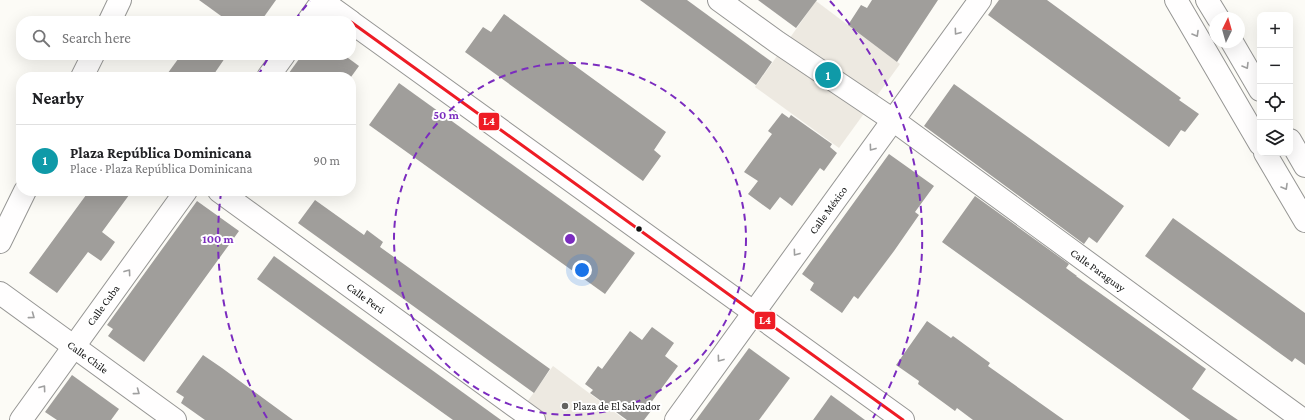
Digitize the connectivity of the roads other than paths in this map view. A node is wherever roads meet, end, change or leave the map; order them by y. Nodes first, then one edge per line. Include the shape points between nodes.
1 (120, 0) edge
2 (322, 0) edge
3 (719, 0) edge
4 (980, 0) edge
5 (1176, 0) edge
6 (1207, 0) edge
7 (1214, 12) edge
8 (112, 16) edge
9 (311, 16) edge
10 (344, 16) edge
11 (356, 25) edge
12 (1236, 48) edge
13 (90, 60) edge
14 (280, 60) edge
15 (84, 72) edge
16 (272, 72) edge
17 (1257, 85) edge
18 (893, 120) junction
19 (1257, 139) edge
20 (1293, 145) edge
21 (1267, 156) edge
22 (1305, 166) edge
23 (23, 196) edge
24 (182, 196) edge
25 (225, 196) edge
26 (1305, 221) edge
27 (0, 242) edge
28 (0, 293) edge
29 (754, 312) junction
30 (74, 346) junction
31 (21, 420) edge
32 (175, 420) edge
33 (534, 420) edge
34 (676, 420) edge
35 (903, 420) edge
36 (1303, 420) edge

1 - 8 street
2 - 9 street
2 - 10 street
3 - 18 street, Calle Paraguay
4 -> 18 street, Calle México
5 -> 19 street
6 - 7 street
11 - 29 street
12 -> 17 street
13 - 15 street
14 - 16 street
18 -> 29 street, Calle México
18 - 36 street, Calle Paraguay
20 - 22 street
21 -> 26 street
23 - 27 street
30 -> 24 street, Calle Cuba
25 - 33 street, Calle Perú
28 -> 30 street, Calle Chile
29 -> 34 street, Calle México
29 - 35 street
31 -> 30 street, Calle Cuba
30 -> 32 street, Calle Chile

